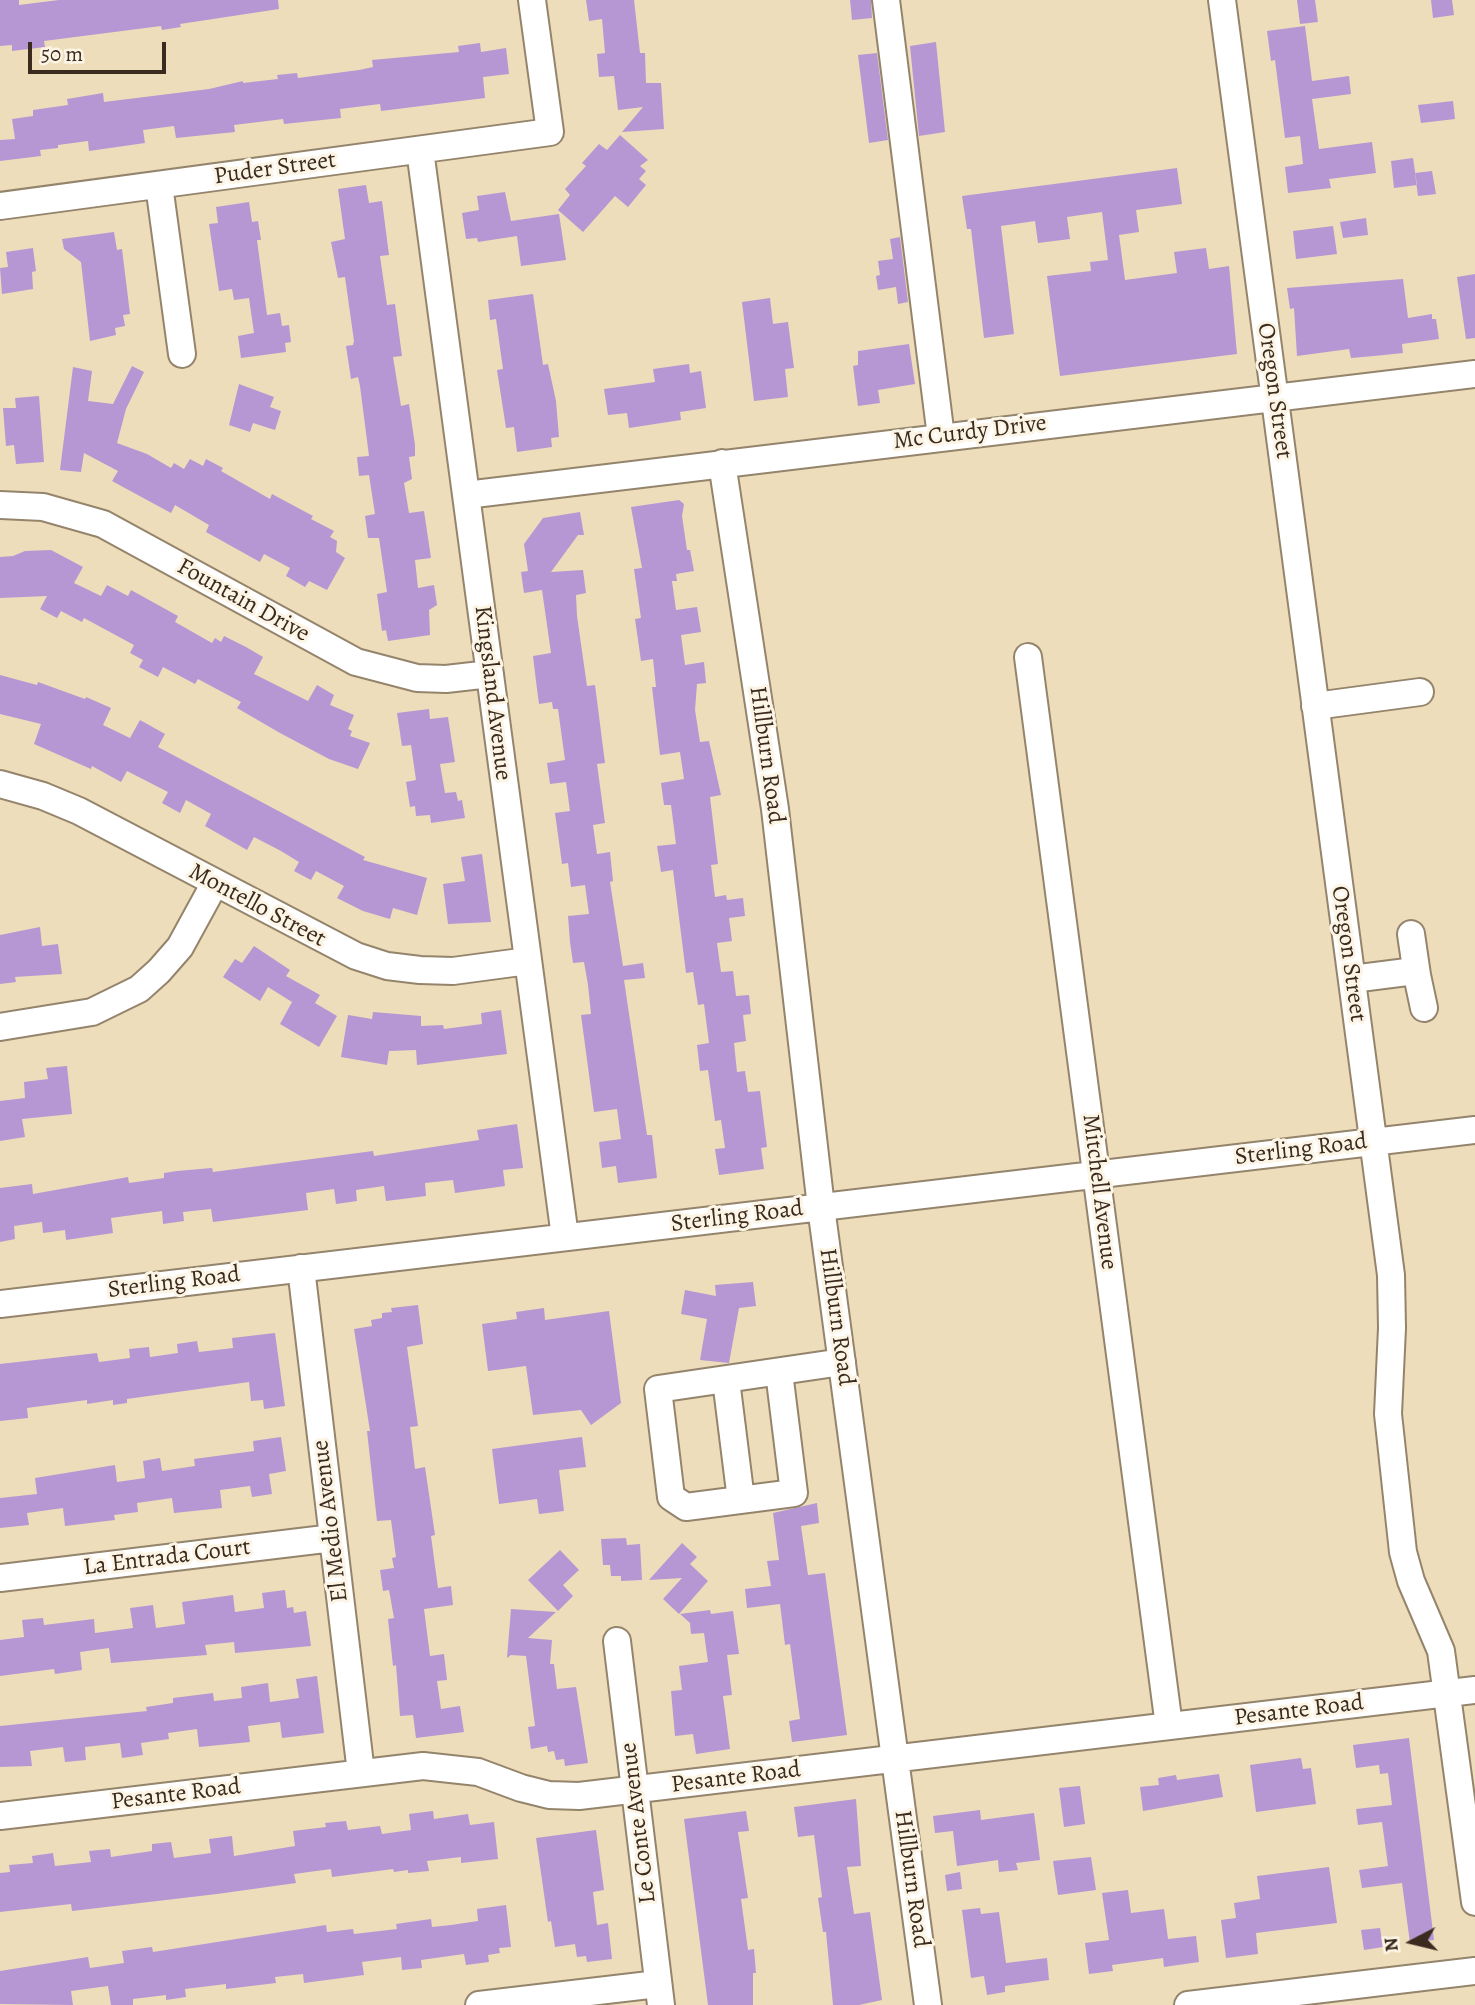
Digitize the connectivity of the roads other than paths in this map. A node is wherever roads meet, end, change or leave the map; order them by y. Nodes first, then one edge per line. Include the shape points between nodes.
1 (532, 0) edge
2 (886, 0) edge
3 (1222, 0) edge
4 (420, 150) junction
5 (159, 185) junction
6 (0, 206) edge
7 (182, 354) dead end
8 (1475, 374) edge
9 (1274, 396) junction
10 (941, 436) junction
11 (722, 463) junction
12 (466, 495) junction
13 (0, 505) edge
14 (1028, 657) dead end
15 (490, 674) junction
16 (1420, 692) dead end
17 (1315, 706) junction
18 (0, 784) edge
19 (215, 883) junction
20 (1411, 934) dead end
21 (528, 961) junction
22 (1417, 975) junction
23 (1352, 979) junction
24 (1424, 1008) dead end
25 (0, 1027) edge
26 (1475, 1130) edge
27 (1373, 1141) junction
28 (1097, 1174) junction
29 (821, 1207) junction
30 (565, 1237) junction
31 (301, 1268) junction
32 (0, 1304) edge
33 (842, 1362) junction
34 (779, 1372) junction
35 (726, 1380) junction
36 (741, 1500) junction
37 (333, 1538) junction
38 (0, 1578) edge
39 (617, 1641) dead end
40 (1475, 1690) edge
41 (1447, 1694) junction
42 (1169, 1726) junction
43 (895, 1759) junction
44 (361, 1773) junction
45 (635, 1790) junction
46 (0, 1816) edge
47 (1475, 1902) edge
48 (1475, 1971) edge
49 (659, 1994) edge
50 (479, 2005) edge
51 (928, 2005) edge
52 (1188, 2005) edge

1 - 4 street, Puder Street via 550,132
2 - 10 street
3 - 9 street, Oregon Street
4 - 5 street, Puder Street
4 - 12 street, Kingsland Avenue
5 - 6 street, Puder Street
5 - 7 street
8 - 9 street, Mc Curdy Drive
9 - 10 street, Mc Curdy Drive
9 - 17 street, Oregon Street
10 - 11 street, Mc Curdy Drive
11 - 12 street, Mc Curdy Drive
11 - 29 street, Hillburn Road via 775,809
12 - 15 street, Kingsland Avenue
13 - 15 street, Fountain Drive via 43,506 103,524 356,662 417,678
14 - 28 street, Mitchell Avenue
15 - 21 street, Kingsland Avenue
16 - 17 street
17 - 23 street, Oregon Street
18 - 19 street, Montello Street via 79,811
19 - 21 street, Montello Street via 327,943 387,966 453,971
19 - 25 street via 180,947 139,989 92,1012
20 - 22 street
21 - 30 street, Kingsland Avenue
22 - 23 street via 1407,972
22 - 24 street
23 - 27 street, Oregon Street
26 - 27 street, Sterling Road
27 - 28 street, Sterling Road
27 - 41 street, Oregon Street via 1391,1275 1388,1415 1399,1525 1411,1581 1441,1651
28 - 29 street, Sterling Road
28 - 42 street, Mitchell Avenue
29 - 30 street, Sterling Road
29 - 33 street, Hillburn Road
30 - 31 street, Sterling Road
31 - 32 street, Sterling Road
31 - 37 street, El Medio Avenue
33 - 34 street
33 - 43 street, Hillburn Road
34 - 35 street
34 - 36 street via 794,1493
35 - 36 street
35 - 36 street via 657,1389 671,1497 686,1507
37 - 38 street, La Entrada Court
37 - 44 street, El Medio Avenue
39 - 45 street, Le Conte Avenue
40 - 41 street, Pesante Road
41 - 42 street, Pesante Road
41 - 47 street, Oregon Street
42 - 43 street, Pesante Road
43 - 45 street, Pesante Road
43 - 51 street, Hillburn Road
44 - 45 street, Pesante Road via 449,1766 549,1795
44 - 46 street, Pesante Road
45 - 49 street, Le Conte Avenue
48 - 52 street
49 - 50 street

